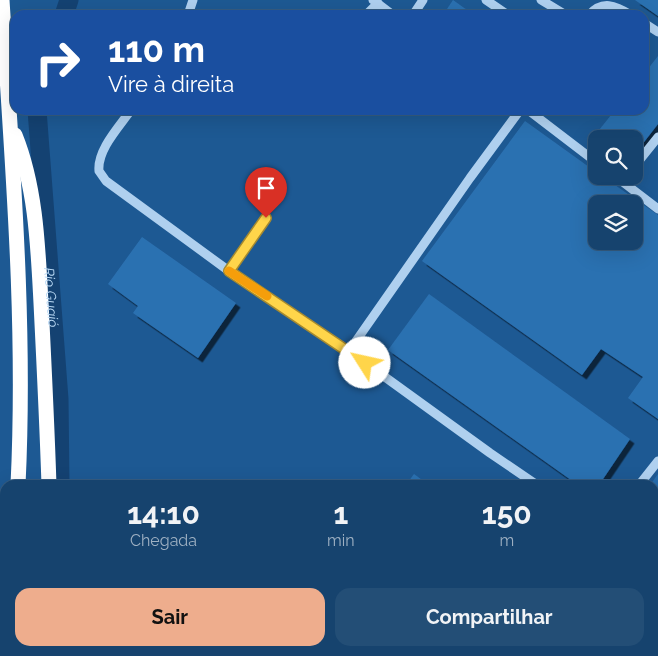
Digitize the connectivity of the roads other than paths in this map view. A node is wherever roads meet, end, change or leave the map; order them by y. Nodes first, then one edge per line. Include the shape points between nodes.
1 (2, 0) edge
2 (486, 0) edge
3 (541, 0) edge
4 (375, 2) edge
5 (385, 10) edge
6 (501, 10) edge
7 (558, 10) edge
8 (593, 10) edge
9 (623, 10) edge
10 (127, 115) edge
11 (516, 115) edge
12 (535, 115) edge
13 (10, 122) junction
14 (658, 137) edge
15 (588, 156) edge
16 (643, 156) edge
17 (629, 185) edge
18 (658, 209) edge
19 (266, 218) dead end
20 (229, 271) junction
21 (349, 352) junction
22 (658, 460) edge
23 (18, 480) edge
24 (49, 480) edge
25 (530, 480) edge
26 (642, 480) edge

1 - 13 highway
2 - 6 street
3 - 7 street
4 - 5 street
8 - 9 street via 607,4
10 - 20 street via 105,147 99,167 101,176
11 - 21 street
12 - 15 street
13 - 23 highway via 21,337
13 - 24 highway via 26,167 35,226
14 - 16 street
17 - 18 street
19 - 20 street
20 - 21 street
21 - 25 street
22 - 26 street

